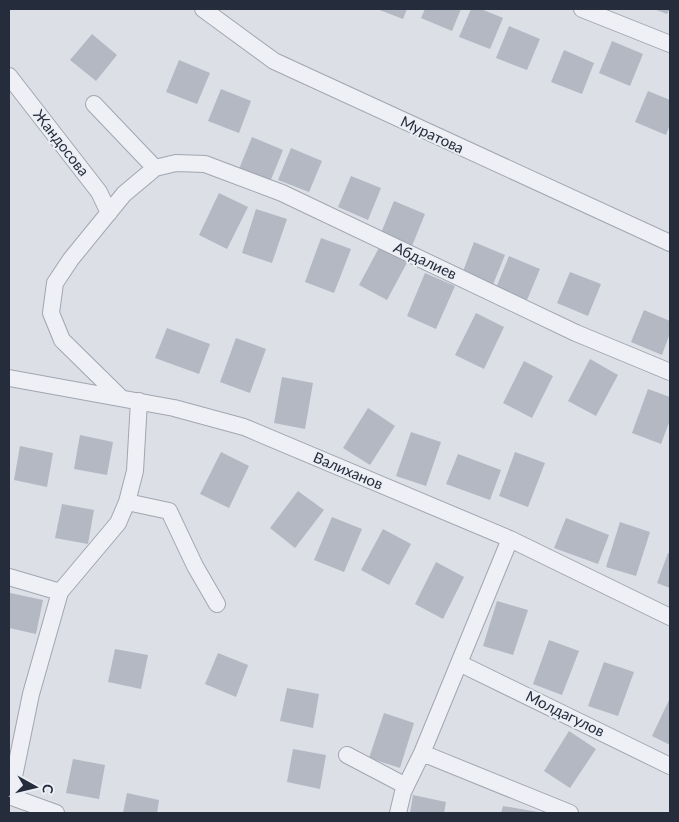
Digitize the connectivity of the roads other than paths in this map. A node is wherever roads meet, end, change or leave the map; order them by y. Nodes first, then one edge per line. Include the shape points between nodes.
1 (203, 9) edge
2 (582, 9) edge
3 (670, 44) edge
4 (9, 76) edge
5 (94, 104) dead end
6 (155, 168) junction
7 (109, 213) junction
8 (670, 243) edge
9 (670, 372) edge
10 (9, 378) edge
11 (120, 397) junction
12 (139, 401) junction
13 (127, 502) junction
14 (510, 539) junction
15 (9, 577) edge
16 (60, 592) junction
17 (217, 604) dead end
18 (670, 618) edge
19 (459, 663) junction
20 (422, 753) junction
21 (347, 755) dead end
22 (670, 766) edge
23 (406, 786) junction
24 (10, 796) edge
25 (56, 813) edge
26 (398, 813) edge
27 (570, 813) edge

1 - 8 street, Муратова via 274,61
2 - 3 street
4 - 7 street, Жандосова via 100,192
5 - 6 street
6 - 7 street via 124,194
6 - 9 street, Абдалиев via 176,163 205,164 282,193 576,332
7 - 11 street via 55,284 51,313 62,340
10 - 11 street, Валиханов
11 - 12 street, Валиханов
12 - 13 street via 136,470
12 - 14 street, Валиханов via 244,427
13 - 16 street via 118,523
13 - 17 street via 169,511
14 - 18 street, Валиханов
14 - 19 street
15 - 16 street
16 - 24 street via 31,694
19 - 20 street
19 - 22 street, Молдагулов
20 - 23 street
20 - 27 street
21 - 23 street
23 - 26 street
24 - 25 street

